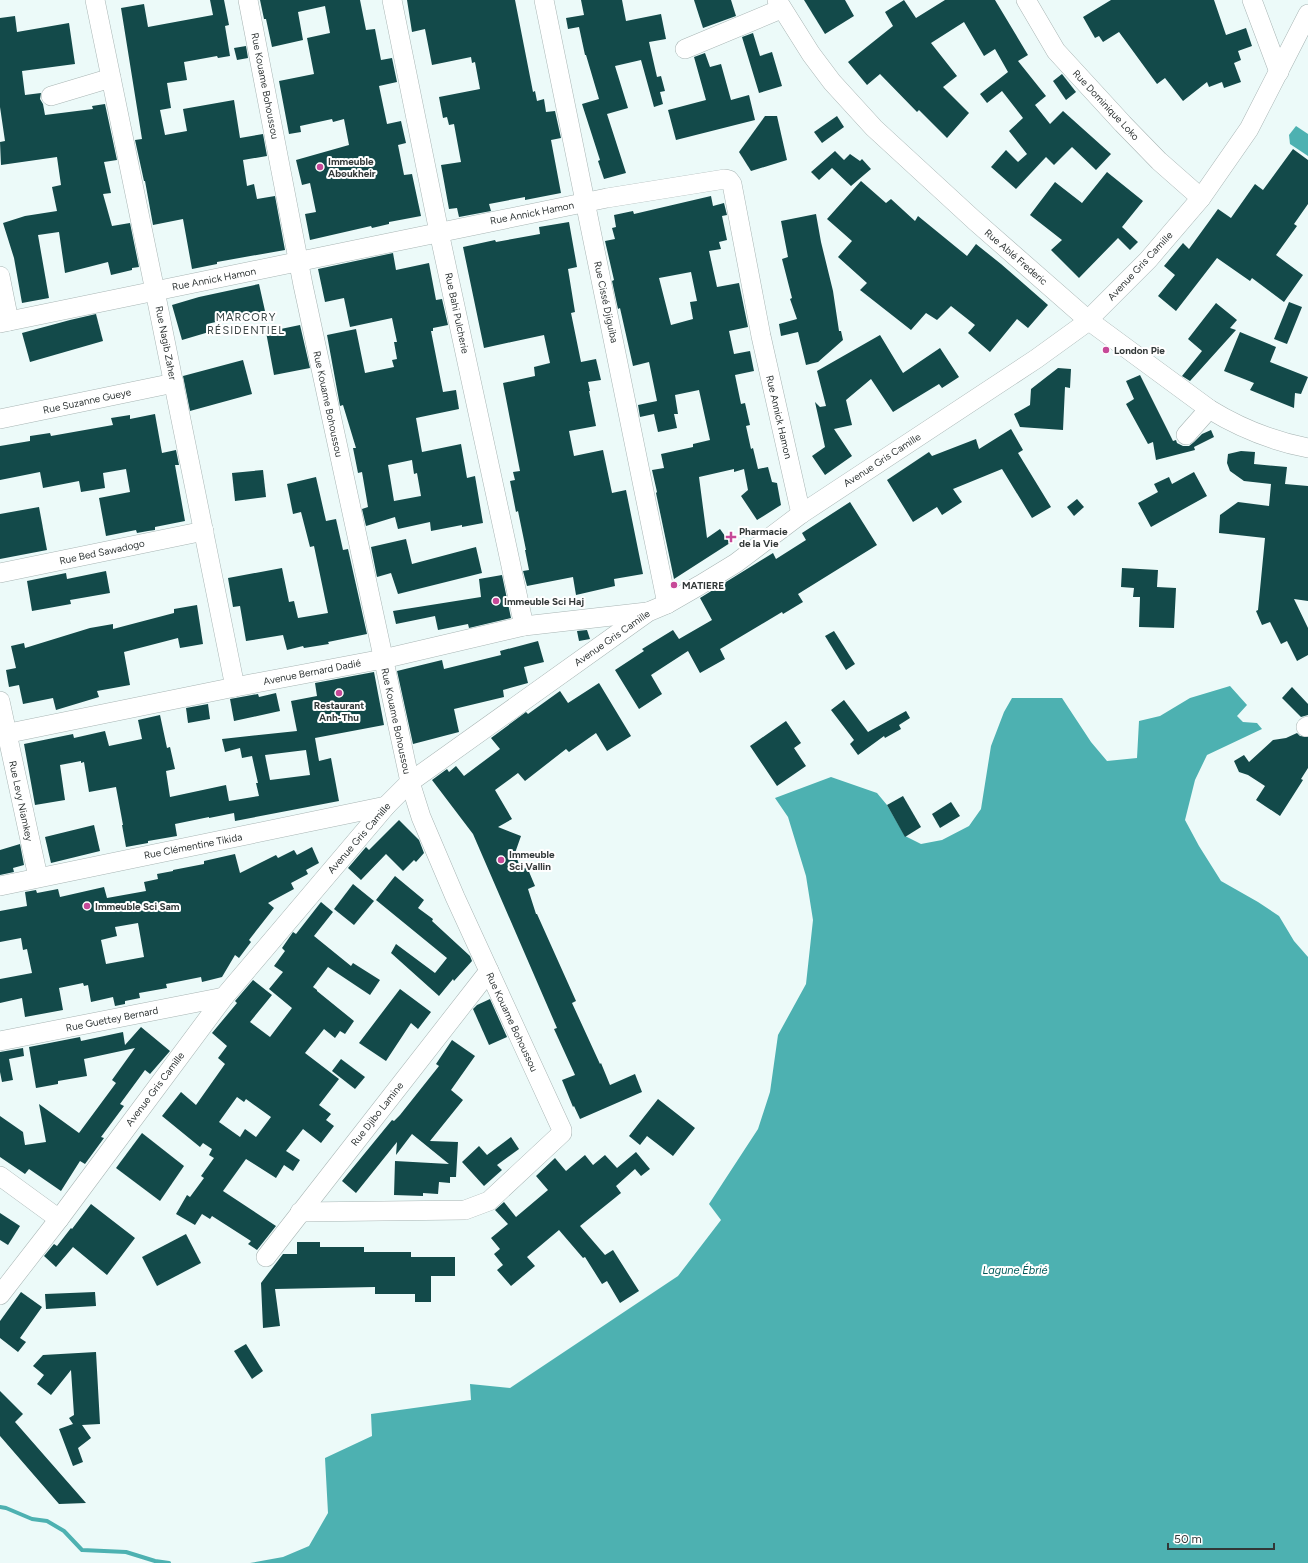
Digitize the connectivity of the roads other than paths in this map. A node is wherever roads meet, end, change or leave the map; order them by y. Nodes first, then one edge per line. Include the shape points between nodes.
1 (95, 0) edge
2 (248, 0) edge
3 (392, 0) edge
4 (544, 0) edge
5 (1026, 0) edge
6 (1252, 0) edge
7 (779, 4) edge
8 (1308, 14) edge
9 (685, 49) dead end
10 (1279, 72) junction
11 (111, 78) junction
12 (51, 96) dead end
13 (1202, 198) junction
14 (585, 202) junction
15 (439, 232) junction
16 (299, 262) junction
17 (0, 276) edge
18 (156, 291) junction
19 (1088, 320) junction
20 (5, 322) edge
21 (174, 383) junction
22 (1209, 409) junction
23 (0, 419) edge
24 (1186, 435) dead end
25 (1308, 448) edge
26 (801, 514) junction
27 (204, 531) junction
28 (0, 573) edge
29 (667, 604) junction
30 (648, 612) junction
31 (524, 626) junction
32 (383, 659) junction
33 (235, 687) junction
34 (0, 701) edge
35 (3, 734) edge
36 (410, 782) junction
37 (386, 806) junction
38 (38, 877) junction
39 (0, 886) edge
40 (489, 971) junction
41 (224, 997) junction
42 (0, 1041) edge
43 (0, 1176) edge
44 (300, 1212) junction
45 (59, 1219) junction
46 (266, 1258) dead end
47 (0, 1295) edge

1 - 11 street, Rue Nagib Zaher
2 - 16 street, Rue Kouame Bohoussou
3 - 15 street, Rue Bahi Pulcherie
4 - 14 street, Rue Cissé Djiguiba
5 - 13 street, Rue Dominique Loko via 1056,51 1159,161
6 - 10 street
7 - 9 street
7 - 19 street, Rue Ablé Frederic via 832,82 874,128
8 - 10 street, Avenue Gris Camille
10 - 13 street, Avenue Gris Camille via 1249,129
11 - 12 street
11 - 18 street, Rue Nagib Zaher
13 - 19 street, Avenue Gris Camille via 1148,260
14 - 15 street, Rue Annick Hamon
14 - 26 street, Rue Annick Hamon via 725,179 732,184 761,336
14 - 29 street, Rue Cissé Djiguiba
15 - 16 street, Rue Annick Hamon
15 - 31 street, Rue Bahi Pulcherie
16 - 18 street, Rue Annick Hamon
16 - 32 street, Rue Kouame Bohoussou
17 - 20 street
18 - 20 street, Rue Annick Hamon
18 - 21 street, Rue Nagib Zaher
19 - 22 street, Rue Ablé Frederic
19 - 26 street, Avenue Gris Camille via 1036,359
21 - 23 street, Rue Suzanne Gueye
21 - 27 street, Rue Nagib Zaher
22 - 24 street
22 - 25 street, Rue Ablé Frederic via 1250,431
26 - 29 street, Avenue Gris Camille via 736,564
27 - 28 street, Rue Bed Sawadogo
27 - 33 street, Rue Nagib Zaher
29 - 30 street, Avenue Gris Camille
30 - 31 street, Avenue Bernard Dadié
30 - 36 street, Avenue Gris Camille
31 - 32 street, Avenue Bernard Dadié
32 - 33 street, Avenue Bernard Dadié
32 - 36 street, Rue Kouame Bohoussou
33 - 35 street, Avenue Bernard Dadié
34 - 35 street, Rue Levy Niamkey
35 - 38 street, Rue Levy Niamkey
36 - 37 street, Avenue Gris Camille
36 - 40 street, Rue Kouame Bohoussou via 421,818
37 - 38 street, Rue Clémentine Tikida
37 - 41 street, Avenue Gris Camille
38 - 39 street, Rue Clémentine Tikida
40 - 44 street, Rue Djibo Lamine
40 - 44 street, Rue Kouame Bohoussou via 562,1130 560,1136 489,1201 466,1210
41 - 42 street, Rue Guettey Bernard
41 - 45 street, Avenue Gris Camille
43 - 45 street
44 - 46 street, Rue Djibo Lamine
45 - 47 street, Avenue Gris Camille

